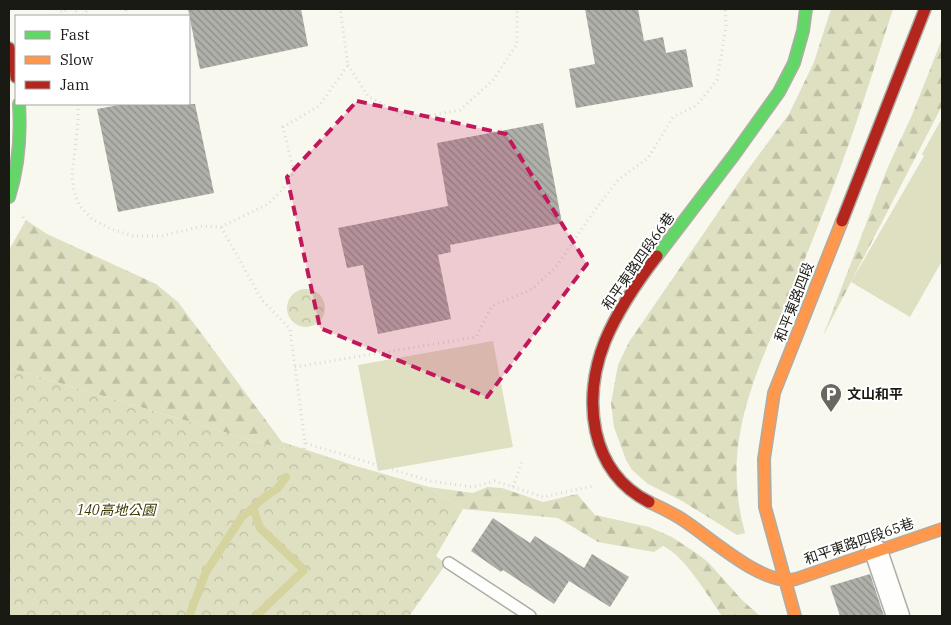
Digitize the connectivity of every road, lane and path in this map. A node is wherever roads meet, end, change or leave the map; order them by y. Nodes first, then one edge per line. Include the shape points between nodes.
1 (56, 9) edge
2 (340, 9) edge
3 (516, 9) edge
4 (725, 9) edge
5 (806, 9) edge
6 (925, 9) edge
7 (65, 13) edge
8 (9, 48) edge
9 (348, 65) junction
10 (15, 70) edge
11 (20, 105) edge
12 (78, 105) edge
13 (9, 196) edge
14 (221, 227) junction
15 (95, 336) dead end
16 (294, 367) junction
17 (305, 443) junction
18 (304, 449) dead end
19 (522, 461) dead end
20 (619, 481) junction
21 (513, 486) junction
22 (942, 529) edge
23 (876, 551) junction
24 (449, 563) dead end
25 (785, 582) junction
26 (9, 589) edge
27 (74, 616) edge
28 (530, 616) edge
29 (795, 616) edge
30 (898, 616) edge

1 - 7 path
2 - 9 path
3 - 9 path via 517,44 494,79 460,110 410,119 368,96
4 - 16 path via 726,26 716,80 697,105 673,117 648,158 618,180 556,267 532,289 492,306 476,337
5 - 20 street, 和平東路四段66巷 via 794,63 779,92 626,301 602,351 595,374 594,418 598,442 608,466
6 - 25 street, 和平東路四段 via 774,393 764,459 765,507
8 - 10 street
9 - 14 path via 319,106 283,127 294,172 283,189 268,204
11 - 13 street via 18,164
12 - 14 path via 72,176 79,205 92,219 133,236 162,236 203,226
13 - 15 path via 38,240 51,239 66,247 65,279
14 - 16 path via 262,300 290,329
16 - 17 path
17 - 18 path
17 - 21 path via 430,481 473,486 495,481
19 - 21 path
20 - 21 path via 543,496
20 - 25 street, 和平東路四段66巷 via 640,497 676,515 754,570
22 - 23 street, 和平東路四段65巷
23 - 25 street, 和平東路四段65巷
23 - 30 street
24 - 28 lane
25 - 29 street, 和平東路四段
26 - 27 path via 29,594

